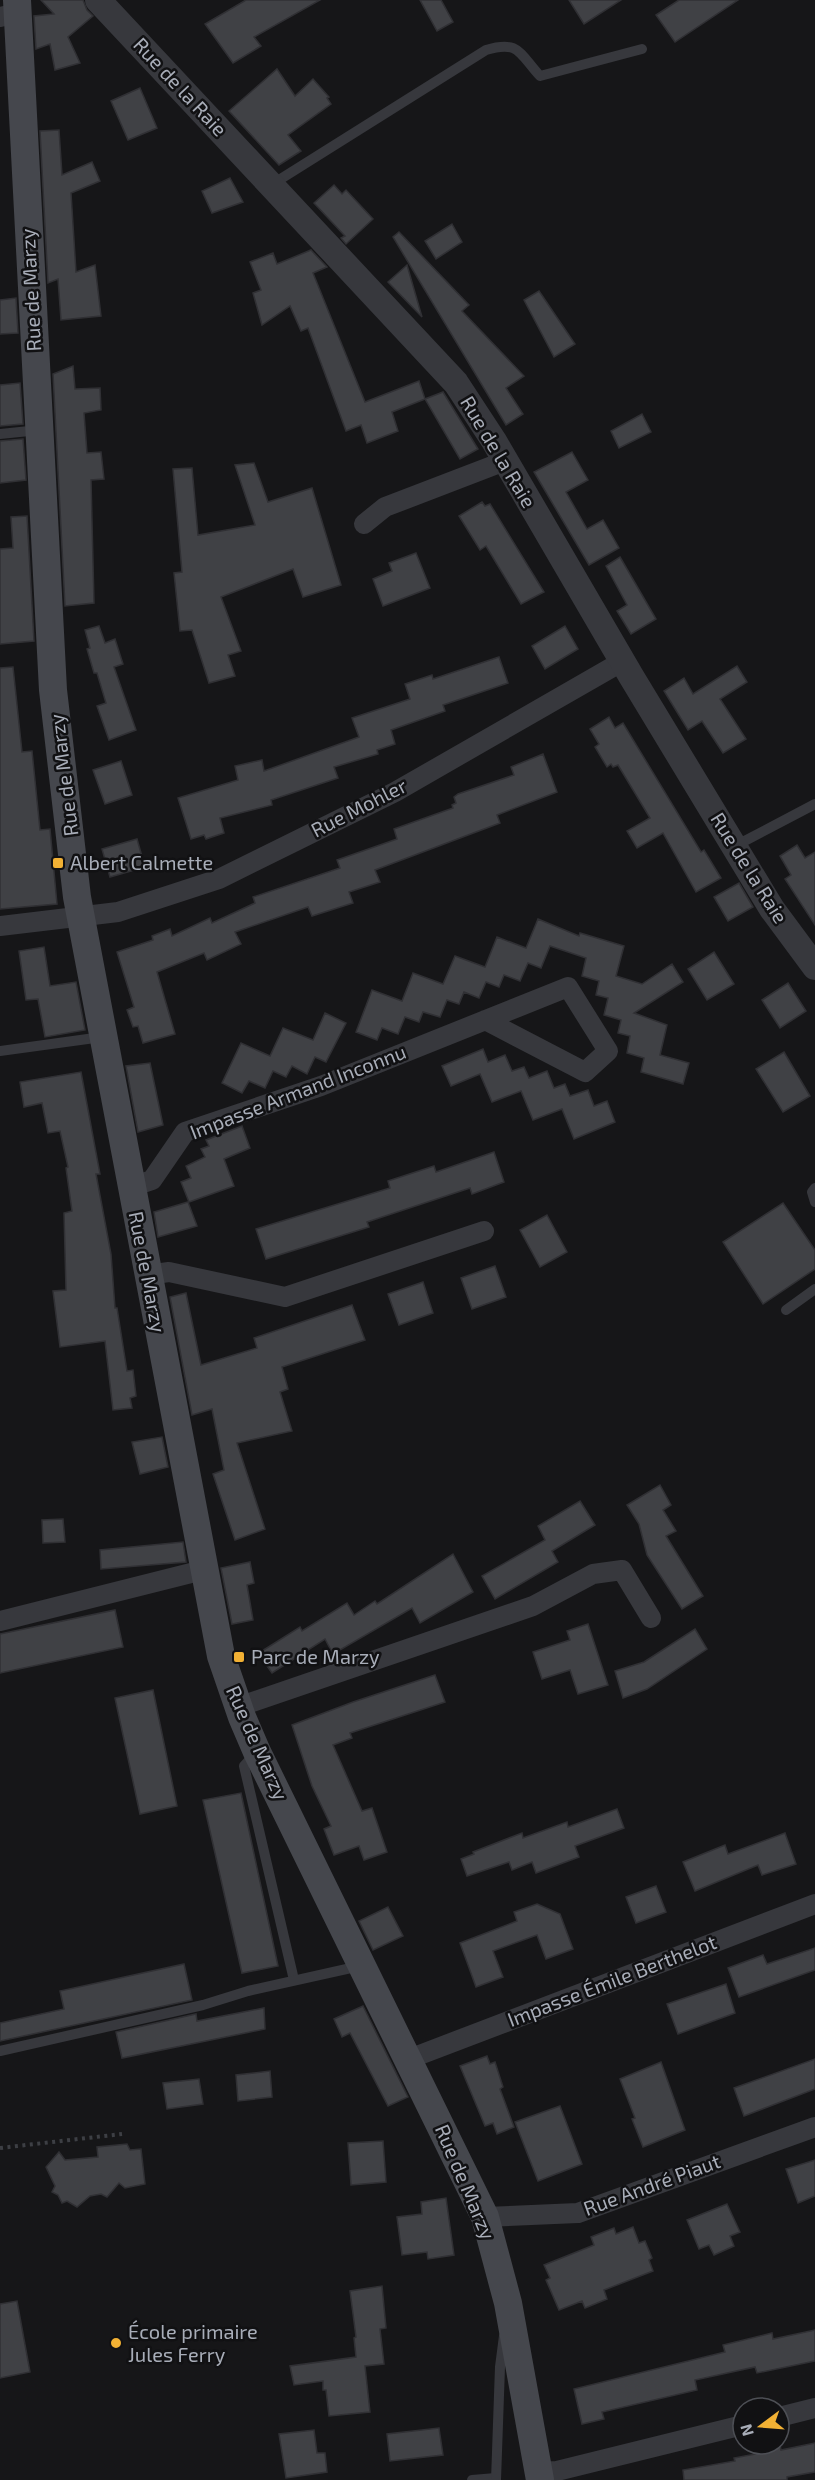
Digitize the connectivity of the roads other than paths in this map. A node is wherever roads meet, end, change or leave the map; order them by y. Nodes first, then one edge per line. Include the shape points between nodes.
1 (98, 0) edge
2 (12, 10) edge
3 (642, 49) dead end
4 (271, 185) junction
5 (39, 430) junction
6 (0, 434) edge
7 (506, 461) junction
8 (364, 524) dead end
9 (622, 661) junction
10 (815, 804) edge
11 (735, 846) junction
12 (80, 918) junction
13 (0, 926) edge
14 (815, 967) edge
15 (485, 1020) junction
16 (103, 1037) junction
17 (0, 1052) edge
18 (130, 1187) junction
19 (815, 1188) edge
20 (815, 1202) edge
21 (484, 1231) dead end
22 (147, 1275) junction
23 (815, 1289) edge
24 (786, 1310) dead end
25 (203, 1570) junction
26 (651, 1618) dead end
27 (0, 1621) edge
28 (238, 1707) junction
29 (258, 1752) junction
30 (815, 1904) edge
31 (363, 1965) junction
32 (294, 1980) junction
33 (0, 2050) edge
34 (409, 2059) junction
35 (815, 2127) edge
36 (484, 2217) junction
37 (507, 2303) junction
38 (815, 2408) edge
39 (791, 2414) edge
40 (731, 2428) edge
41 (540, 2476) edge
42 (496, 2479) edge
43 (472, 2480) edge

1 - 4 street, Rue de la Raie
2 - 5 main road, Rue de Marzy
3 - 4 lane via 540,76 514,48 504,44 486,50
4 - 7 street, Rue de la Raie via 456,383
5 - 6 lane
5 - 12 main road, Rue de Marzy via 53,690
7 - 8 street via 385,507
7 - 9 street, Rue de la Raie
9 - 11 street, Rue de la Raie
9 - 12 street, Rue Mohler via 395,792 219,879 129,909
10 - 11 lane
11 - 14 street, Rue de la Raie via 772,909
12 - 13 street, Rue Mohler
12 - 16 main road, Rue de Marzy
15 - 15 street, Impasse Armand Inconnu via 568,987 608,1051 585,1072
15 - 18 street, Impasse Armand Inconnu via 321,1086 185,1132 152,1180
16 - 17 lane
16 - 18 main road, Rue de Marzy
18 - 22 main road, Rue de Marzy
19 - 20 lane
21 - 22 street via 285,1297 169,1272
22 - 25 main road, Rue de Marzy
23 - 24 lane
25 - 27 street
25 - 28 main road, Rue de Marzy via 221,1656
26 - 28 street via 622,1570 593,1574 533,1606
28 - 29 main road, Rue de Marzy
29 - 31 main road, Rue de Marzy
29 - 32 lane via 244,1766
30 - 34 street, Impasse Émile Berthelot
31 - 32 lane
31 - 34 main road, Rue de Marzy
32 - 33 lane via 203,2006
34 - 36 main road, Rue de Marzy
35 - 36 street, Rue André Piaut via 578,2213
36 - 37 main road, Rue de Marzy
37 - 41 main road, Rue de Marzy
37 - 42 lane
38 - 39 street
40 - 41 street
42 - 43 lane

